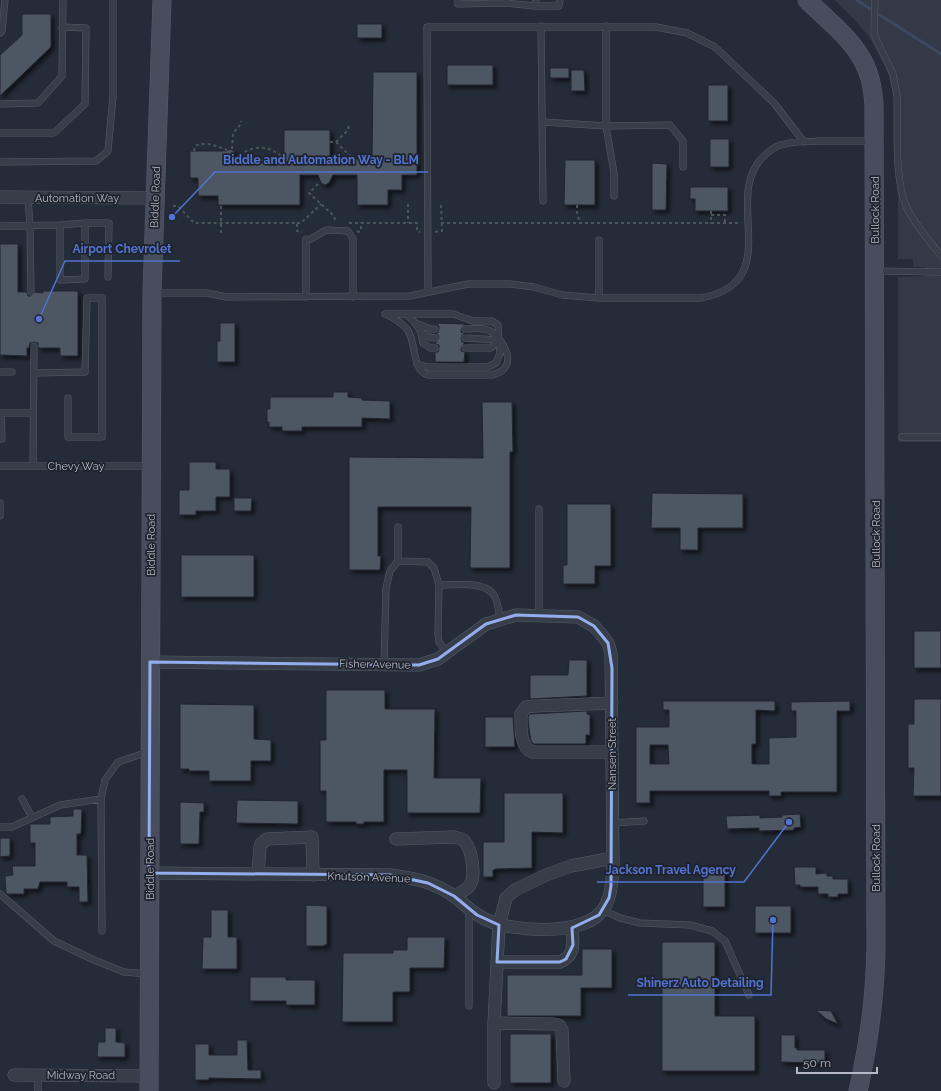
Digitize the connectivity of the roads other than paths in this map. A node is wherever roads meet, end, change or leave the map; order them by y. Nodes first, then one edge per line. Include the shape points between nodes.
1 (5, 0) edge
2 (62, 0) edge
3 (113, 0) edge
4 (162, 0) edge
5 (458, 0) edge
6 (560, 0) edge
7 (807, 0) edge
8 (874, 0) edge
9 (506, 2) edge
10 (535, 3) edge
11 (546, 3) edge
12 (541, 26) junction
13 (606, 26) junction
14 (62, 27) junction
15 (0, 33) edge
16 (0, 104) edge
17 (543, 122) junction
18 (606, 126) junction
19 (0, 133) edge
20 (875, 141) junction
21 (804, 142) junction
22 (0, 162) edge
23 (683, 167) dead end
24 (614, 196) dead end
25 (0, 197) edge
26 (28, 198) junction
27 (155, 198) junction
28 (543, 201) dead end
29 (84, 223) junction
30 (30, 225) junction
31 (60, 225) junction
32 (0, 226) edge
33 (599, 240) dead end
34 (941, 256) edge
35 (875, 271) junction
36 (941, 272) edge
37 (108, 276) dead end
38 (31, 292) dead end
39 (428, 292) junction
40 (152, 293) junction
41 (306, 297) junction
42 (353, 297) junction
43 (599, 298) junction
44 (406, 314) junction
45 (415, 323) junction
46 (435, 329) dead end
47 (465, 329) dead end
48 (421, 333) junction
49 (435, 338) dead end
50 (465, 338) dead end
51 (499, 340) junction
52 (34, 346) dead end
53 (435, 348) dead end
54 (465, 348) dead end
55 (418, 364) junction
56 (0, 372) edge
57 (12, 372) dead end
58 (34, 373) junction
59 (68, 398) dead end
60 (1, 413) edge
61 (34, 413) junction
62 (902, 437) dead end
63 (941, 437) edge
64 (0, 439) edge
65 (0, 466) edge
66 (33, 466) junction
67 (151, 466) junction
68 (0, 503) edge
69 (539, 509) dead end
70 (0, 516) edge
71 (398, 527) dead end
72 (398, 561) junction
73 (439, 585) junction
74 (539, 616) junction
75 (500, 619) junction
76 (586, 620) joint
77 (447, 654) junction
78 (150, 662) junction
79 (384, 665) junction
80 (612, 703) junction
81 (150, 751) junction
82 (612, 752) junction
83 (22, 799) dead end
84 (101, 799) junction
85 (32, 817) junction
86 (644, 821) dead end
87 (612, 823) junction
88 (0, 827) edge
89 (396, 839) dead end
90 (612, 858) junction
91 (150, 873) junction
92 (258, 874) junction
93 (313, 875) junction
94 (0, 894) edge
95 (454, 896) junction
96 (609, 898) joint
97 (469, 908) junction
98 (603, 910) junction
99 (499, 925) junction
100 (572, 928) junction
101 (102, 931) dead end
102 (497, 962) junction
103 (149, 974) junction
104 (749, 995) dead end
105 (469, 1006) dead end
106 (494, 1023) junction
107 (14, 1075) dead end
108 (38, 1076) junction
109 (564, 1081) dead end
110 (149, 1083) edge
111 (494, 1083) dead end
112 (38, 1091) edge
113 (858, 1091) edge

1 - 15 lane
2 - 14 lane
3 - 22 lane via 113,97 108,151 96,161
4 - 27 street, Biddle Road
5 - 9 lane via 458,4
6 - 11 lane via 559,6
7 - 20 street, Bullock Road via 853,47 866,65 873,90
8 - 34 lane via 876,39 893,74 897,91 898,160 902,193 906,207 915,222
9 - 10 lane
10 - 11 lane
12 - 13 lane
12 - 17 lane
12 - 39 lane via 427,26
13 - 18 lane
13 - 21 lane via 656,27 687,33 715,47 774,103
14 - 16 lane via 62,76 38,103
14 - 19 lane via 86,28 86,104 54,133
17 - 18 lane
17 - 28 lane
18 - 23 lane via 670,125 683,141
18 - 24 lane via 614,173
20 - 21 lane
20 - 35 street, Bullock Road
21 - 43 lane via 784,144 770,150 759,160 752,173 748,187 746,263 740,277 728,289 701,298
25 - 26 street, Automation Way
26 - 27 street, Automation Way
26 - 30 lane
27 - 40 street, Biddle Road
29 - 31 lane
29 - 31 lane via 85,279 60,280
29 - 37 lane via 109,223
30 - 31 lane
30 - 32 lane
30 - 38 lane
33 - 43 lane
35 - 36 lane
35 - 113 street, Bullock Road via 876,949 873,1010
39 - 42 lane via 410,296
39 - 43 lane via 468,284 510,284 534,287 562,295
40 - 41 lane via 207,293 226,297
40 - 67 street, Biddle Road
41 - 42 lane
41 - 42 lane via 308,239 326,230 348,231 353,239
44 - 45 lane
44 - 51 lane via 453,314 473,321 492,321 498,325
44 - 55 lane via 385,314 407,329 412,338
45 - 46 lane
45 - 48 lane
47 - 51 lane via 491,331
48 - 49 lane via 429,338
48 - 53 lane via 423,343
50 - 51 lane
51 - 54 lane via 491,348
51 - 55 lane via 500,353 496,363 488,367 427,367
51 - 55 lane via 506,349 507,366 493,375 428,375 422,374
52 - 58 lane
56 - 57 lane
58 - 59 lane via 85,372 87,298 102,298 102,437 68,437
58 - 61 lane
60 - 61 lane
60 - 64 lane
61 - 66 lane
62 - 63 lane
65 - 66 lane, Chevy Way
66 - 67 lane, Chevy Way
67 - 78 street, Biddle Road
68 - 70 lane
69 - 74 lane
71 - 72 lane
72 - 73 lane via 428,562 434,568
72 - 79 lane via 390,571 386,588
73 - 75 lane via 478,585 489,589 495,597
73 - 77 lane via 438,634 439,642
74 - 75 street, Fisher Avenue via 516,615
74 - 76 street, Fisher Avenue via 569,616
75 - 77 street, Fisher Avenue via 481,628
76 - 80 street, Nansen Street via 608,643 611,653
77 - 79 street, Fisher Avenue via 419,665
78 - 79 street, Fisher Avenue
78 - 81 street, Biddle Road
80 - 82 street, Nansen Street
80 - 82 street via 526,708 521,714 521,719 523,743 527,750 532,752
81 - 84 lane via 118,762 105,780
81 - 91 street, Biddle Road
82 - 87 street, Nansen Street
83 - 85 lane
84 - 85 lane via 60,805
84 - 101 lane
85 - 88 lane via 12,826
86 - 87 lane
87 - 90 street, Nansen Street
89 - 95 street via 454,837 466,842 472,853 471,884
90 - 96 street, Nansen Street
90 - 99 street via 571,866 515,890 506,898
91 - 92 street, Knutson Avenue
91 - 103 street, Biddle Road
92 - 93 street, Knutson Avenue
92 - 93 street via 260,847 267,839 312,837
93 - 95 street, Knutson Avenue via 415,878
94 - 103 lane via 54,941 124,972
95 - 97 street, Knutson Avenue
96 - 98 street, Knutson Avenue
97 - 99 street, Knutson Avenue via 486,920
97 - 105 lane
98 - 100 street, Knutson Avenue via 593,920
98 - 104 lane via 640,923 690,925 712,931 725,941
99 - 100 street, Knutson Avenue via 514,928
99 - 102 street
100 - 102 street via 571,954 560,962
102 - 106 street
103 - 110 street, Biddle Road
106 - 109 street via 543,1023 559,1026 562,1030
106 - 111 street
107 - 108 street, Midway Road
108 - 110 street, Midway Road
108 - 112 lane

